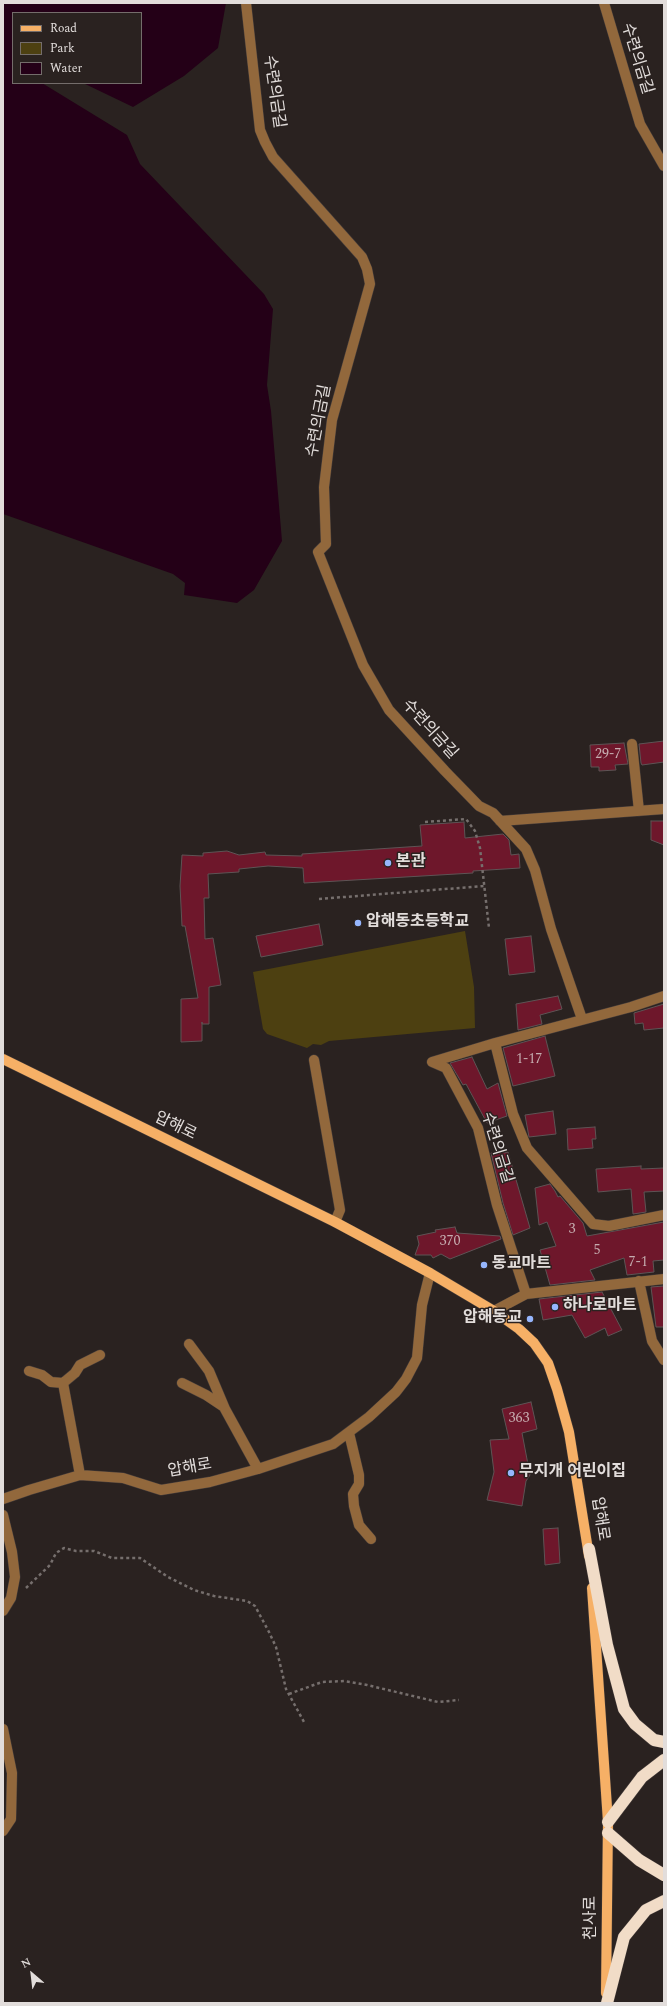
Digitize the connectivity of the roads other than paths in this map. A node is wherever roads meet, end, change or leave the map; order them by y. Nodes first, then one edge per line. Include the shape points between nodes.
1 (246, 3) edge
2 (604, 3) edge
3 (664, 166) edge
4 (632, 744) dead end
5 (664, 809) edge
6 (639, 811) junction
7 (500, 821) junction
8 (664, 996) edge
9 (582, 1019) junction
10 (495, 1042) junction
11 (3, 1059) edge
12 (314, 1060) dead end
13 (664, 1215) edge
14 (335, 1222) junction
15 (430, 1273) junction
16 (664, 1279) edge
17 (639, 1282) junction
18 (526, 1294) junction
19 (494, 1311) junction
20 (189, 1344) dead end
21 (100, 1355) dead end
22 (664, 1360) edge
23 (29, 1371) dead end
24 (63, 1383) junction
25 (182, 1383) dead end
26 (225, 1409) junction
27 (349, 1433) junction
28 (258, 1470) junction
29 (80, 1474) junction
30 (3, 1499) edge
31 (3, 1515) edge
32 (371, 1539) dead end
33 (589, 1549) junction
34 (3, 1611) edge
35 (3, 1729) edge
36 (664, 1742) edge
37 (664, 1760) edge
38 (608, 1828) junction
39 (3, 1831) edge
40 (664, 1875) edge
41 (664, 1901) edge
42 (607, 2003) edge

1 - 7 street, 수련의금길 via 260,130 265,142 273,158 362,257 368,269 370,284 332,420 324,487 326,544 318,552 363,665 389,710 479,806 493,813
2 - 3 street, 수련의금길 via 640,124
4 - 6 street
5 - 6 street
6 - 7 street
7 - 9 street, 수련의금길 via 526,849 535,870
8 - 9 street, 수련의금길
9 - 10 street, 수련의금길
10 - 13 street, 수련의금길 via 514,1114 527,1148 594,1224 609,1226
10 - 18 street, 수련의금길 via 432,1062 446,1068 478,1128 497,1205
11 - 14 main road, 압해로
12 - 14 street via 340,1210
14 - 15 main road, 압해로
15 - 19 main road, 압해로
15 - 27 street, 압해로 via 422,1305 416,1358 406,1379 396,1392
16 - 17 street
17 - 18 street
17 - 22 street via 652,1341
18 - 19 street
19 - 33 main road, 압해로 via 534,1343 548,1363 569,1432
20 - 26 street via 209,1371
21 - 24 street via 80,1365
23 - 24 street via 42,1375 52,1382
24 - 29 street
25 - 26 street via 206,1395
26 - 28 street
27 - 28 street, 압해로 via 333,1444 312,1453
27 - 32 street via 359,1475 359,1484 353,1494 353,1500 359,1524
28 - 29 street, 압해로 via 210,1482 161,1490 123,1478
29 - 30 street, 압해로
31 - 34 street via 15,1577 11,1598
33 - 36 highway via 607,1645 624,1709 635,1724 654,1740
33 - 38 main road, 압해로
35 - 39 street via 12,1773 11,1819
37 - 38 highway via 642,1777
38 - 40 highway via 639,1860
38 - 42 main road, 천사로
41 - 42 highway via 646,1910 624,1937

